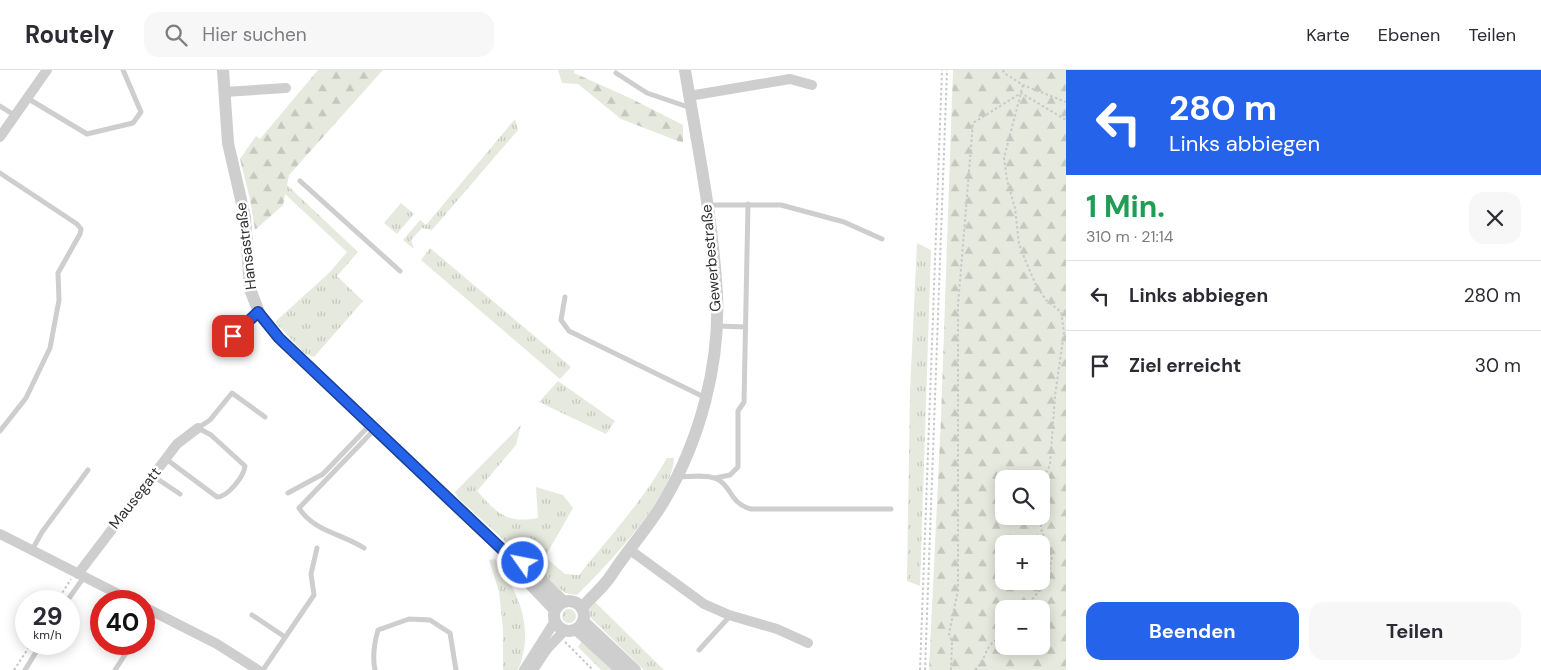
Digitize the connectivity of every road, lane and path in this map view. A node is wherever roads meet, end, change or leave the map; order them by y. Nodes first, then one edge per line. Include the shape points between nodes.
1 (46, 70) edge
2 (123, 70) edge
3 (223, 70) edge
4 (685, 70) edge
5 (942, 70) edge
6 (947, 70) edge
7 (1004, 70) edge
8 (616, 73) dead end
9 (1023, 85) junction
10 (812, 86) dead end
11 (286, 88) dead end
12 (225, 92) junction
13 (1021, 93) junction
14 (27, 97) junction
15 (690, 102) junction
16 (1066, 102) edge
17 (0, 106) edge
18 (14, 115) junction
19 (1066, 120) edge
20 (0, 137) edge
21 (0, 173) edge
22 (300, 182) dead end
23 (748, 204) junction
24 (707, 205) junction
25 (882, 239) dead end
26 (400, 271) dead end
27 (565, 297) dead end
28 (258, 312) junction
29 (715, 326) junction
30 (746, 327) junction
31 (233, 336) dead end
32 (706, 398) junction
33 (265, 417) dead end
34 (373, 426) junction
35 (198, 428) junction
36 (0, 431) edge
37 (166, 459) junction
38 (88, 470) dead end
39 (153, 476) junction
40 (678, 477) junction
41 (715, 478) junction
42 (180, 494) dead end
43 (288, 494) dead end
44 (891, 509) dead end
45 (0, 534) edge
46 (317, 548) dead end
47 (364, 548) dead end
48 (32, 550) junction
49 (630, 550) junction
50 (79, 575) junction
51 (66, 590) edge
52 (72, 590) edge
53 (110, 590) edge
54 (1032, 600) edge
55 (155, 613) edge
56 (252, 616) dead end
57 (730, 616) junction
58 (568, 618) junction
59 (285, 637) junction
60 (995, 640) edge
61 (808, 643) dead end
62 (699, 650) dead end
63 (24, 655) edge
64 (34, 655) edge
65 (125, 655) edge
66 (14, 670) edge
67 (24, 670) edge
68 (116, 670) edge
69 (258, 670) edge
70 (263, 670) edge
71 (375, 670) edge
72 (456, 670) edge
73 (524, 670) edge
74 (533, 670) edge
75 (593, 670) edge
76 (621, 670) edge
77 (635, 670) edge
78 (920, 670) edge
79 (925, 670) edge
80 (951, 670) edge
81 (974, 670) edge

1 - 14 street
2 - 14 lane via 141,112 133,123 87,134
3 - 12 street, Hansastraße
4 - 15 street, Gewerbestraße
5 - 78 path
6 - 79 path
7 - 9 path
8 - 15 lane via 647,93
9 - 13 path
9 - 16 path
10 - 15 street via 790,79
11 - 12 street
12 - 28 street, Hansastraße via 231,162 245,217 250,289
13 - 19 path
13 - 54 path via 1004,158 1007,180 1015,208 1019,244 1036,285 1046,300 1062,312 1064,332 1050,465 1042,480 1041,529 1052,557 1044,586
13 - 80 path via 973,123 958,305 958,590 949,634 952,642
14 - 18 street
15 - 24 street, Gewerbestraße
17 - 18 lane
18 - 20 street
21 - 36 lane via 81,229 58,273 58,300 50,348 26,398
22 - 26 lane
23 - 24 lane
23 - 25 lane via 781,204 844,222
23 - 30 lane
24 - 29 street, Gewerbestraße via 717,296
27 - 32 lane via 561,320 569,331
28 - 31 lane
28 - 34 street, Hansastraße via 273,333
29 - 30 lane
29 - 32 street, Gewerbestraße
30 - 41 lane via 744,402 738,411 738,467 730,475
32 - 40 street, Gewerbestraße via 696,434
33 - 35 lane via 232,392 210,420
34 - 43 lane via 323,474
34 - 47 lane via 299,508 320,527 349,538
34 - 58 street, Hansastraße via 509,556 523,563
35 - 37 street, Mausegatt via 177,444
35 - 37 lane via 211,435 245,466 244,472 221,498
37 - 39 street, Mausegatt
38 - 48 lane
39 - 42 lane
39 - 50 street, Mausegatt
40 - 41 lane
40 - 49 street, Gewerbestraße
41 - 44 lane via 726,486 738,504 751,509
45 - 48 street
46 - 59 lane via 311,574 314,595
48 - 50 street
49 - 57 street via 704,604
49 - 58 street, Gewerbestraße via 612,575
50 - 51 path
50 - 52 lane
50 - 53 street
55 - 69 street via 217,644
56 - 59 lane
57 - 61 street via 777,629
57 - 62 lane
58 - 73 street
58 - 74 street
58 - 75 path via 561,638
58 - 76 street, Hansastraße
58 - 77 street, Hansastraße
59 - 70 lane
60 - 81 path via 988,647 980,666
63 - 66 path
64 - 67 lane
65 - 68 lane
71 - 72 lane via 374,642 378,630 408,619 430,620 450,633

